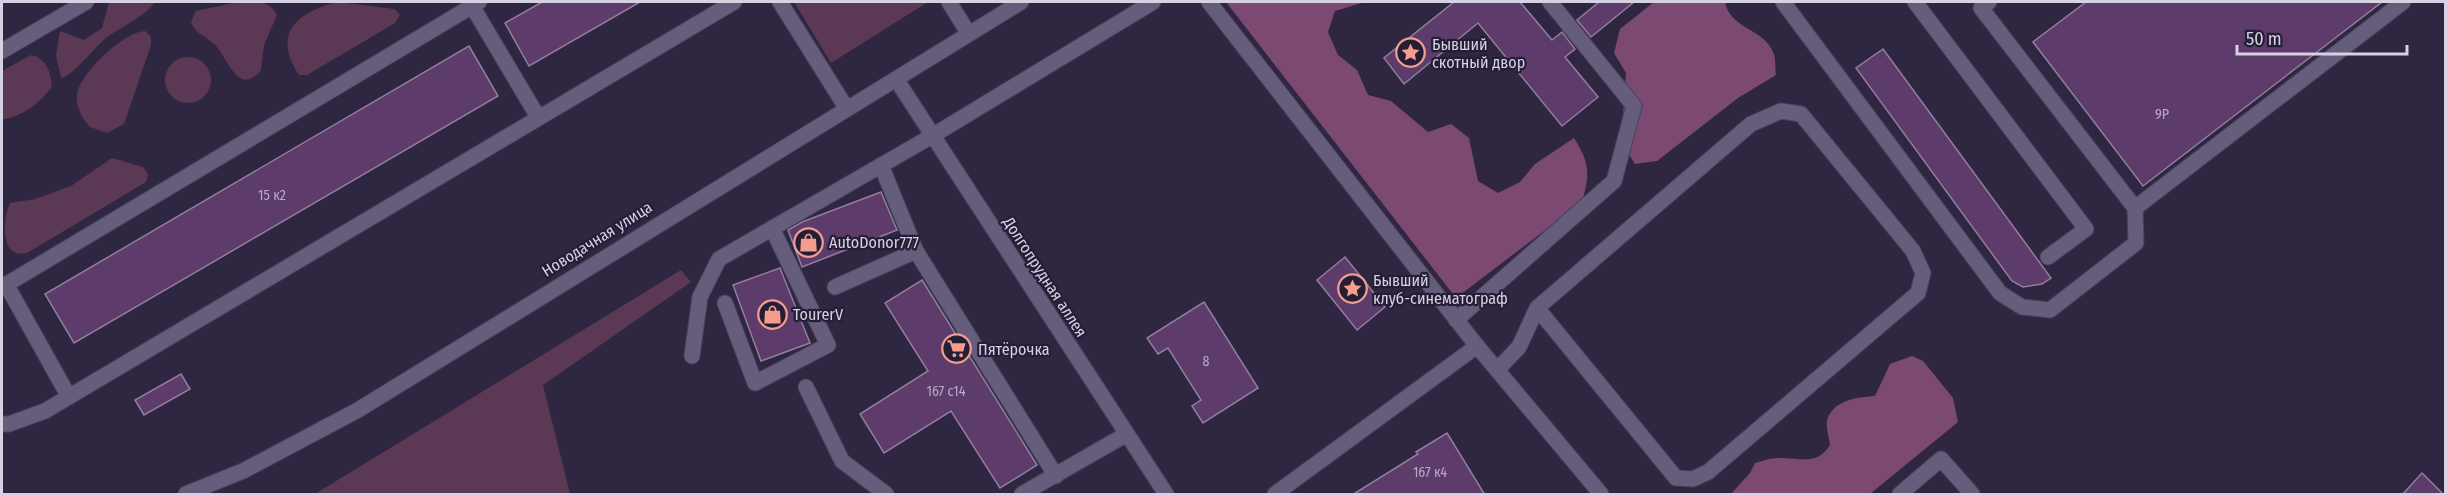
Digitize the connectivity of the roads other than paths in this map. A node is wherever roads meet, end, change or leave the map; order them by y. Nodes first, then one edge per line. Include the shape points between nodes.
1 (86, 2) edge
2 (734, 2) edge
3 (780, 2) edge
4 (949, 2) edge
5 (1021, 2) edge
6 (1153, 2) edge
7 (1209, 2) edge
8 (1550, 2) edge
9 (1783, 2) edge
10 (1915, 2) edge
11 (1989, 2) edge
12 (2403, 2) edge
13 (475, 4) edge
14 (969, 34) junction
15 (2, 51) edge
16 (896, 79) junction
17 (847, 109) junction
18 (538, 117) junction
19 (932, 136) junction
20 (881, 165) junction
21 (2135, 208) junction
22 (772, 228) junction
23 (916, 251) junction
24 (2048, 257) dead end
25 (4, 286) edge
26 (836, 287) dead end
27 (724, 303) dead end
28 (1537, 308) junction
29 (1456, 320) junction
30 (1477, 346) junction
31 (692, 356) dead end
32 (1497, 370) junction
33 (806, 387) dead end
34 (69, 397) junction
35 (2, 424) edge
36 (1126, 434) junction
37 (1056, 476) junction
38 (186, 495) edge
39 (886, 495) edge
40 (1022, 495) edge
41 (1166, 495) edge
42 (1275, 495) edge
43 (1601, 495) edge
44 (1900, 495) edge
45 (1972, 495) edge

1 - 15 street
2 - 18 street
3 - 17 street
4 - 14 street
5 - 14 street, Новодачная улица
6 - 19 street
7 - 29 street
8 - 29 street via 1634,106 1614,181
9 - 21 street via 2000,293 2022,307 2050,310 2136,243
10 - 24 street via 2086,229
11 - 21 street via 1981,8
12 - 21 street
13 - 18 street
13 - 25 street
14 - 16 street, Новодачная улица
16 - 17 street, Новодачная улица
16 - 19 street, Долгопрудная аллея
17 - 38 street, Новодачная улица via 358,410 243,471
18 - 34 street
19 - 20 street
19 - 36 street, Долгопрудная аллея
20 - 22 street
20 - 23 street
22 - 27 street via 828,345 755,382
22 - 31 street via 719,259 700,297
23 - 26 street
23 - 37 street
25 - 34 street
28 - 28 street via 1750,124 1781,111 1801,114 1913,251 1923,273 1918,293 1708,472 1694,478 1676,478
28 - 32 street via 1519,347
29 - 30 street
30 - 32 street
30 - 42 street
32 - 43 street
33 - 39 street via 842,461
34 - 35 street via 45,411
36 - 37 street
36 - 41 street, Долгопрудная аллея
37 - 40 street
44 - 45 street via 1941,459

